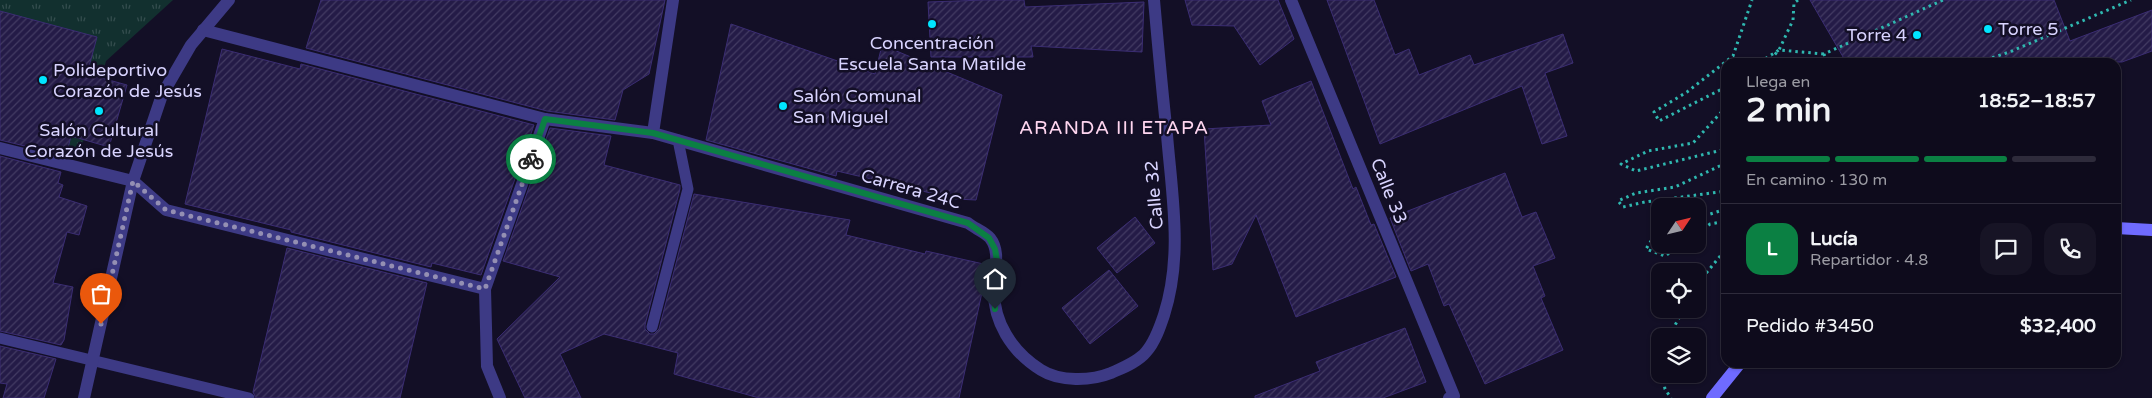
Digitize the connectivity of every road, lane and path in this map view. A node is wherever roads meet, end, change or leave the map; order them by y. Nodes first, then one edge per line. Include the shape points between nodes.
1 (229, 0) edge
2 (673, 0) edge
3 (1154, 0) edge
4 (1291, 0) edge
5 (1752, 0) edge
6 (1798, 0) edge
7 (1943, 0) edge
8 (2131, 0) edge
9 (1792, 2) edge
10 (203, 30) junction
11 (1779, 50) junction
12 (1824, 54) junction
13 (1730, 58) edge
14 (1766, 58) edge
15 (1772, 58) edge
16 (1826, 58) edge
17 (1992, 58) edge
18 (1721, 65) edge
19 (1721, 90) edge
20 (1721, 113) edge
21 (545, 119) junction
22 (653, 133) junction
23 (678, 140) junction
24 (0, 148) edge
25 (1721, 150) edge
26 (1721, 165) edge
27 (133, 181) junction
28 (1721, 192) edge
29 (1721, 211) edge
30 (1706, 215) edge
31 (1721, 222) edge
32 (1706, 227) edge
33 (2121, 228) edge
34 (2152, 230) edge
35 (1651, 241) edge
36 (1651, 251) edge
37 (1657, 253) edge
38 (1669, 253) edge
39 (1721, 255) edge
40 (1706, 273) edge
41 (485, 289) junction
42 (652, 327) dead end
43 (0, 338) edge
44 (1146, 353) joint
45 (93, 359) junction
46 (1736, 368) edge
47 (1664, 383) edge
48 (1452, 397) edge
49 (84, 398) edge
50 (248, 398) edge
51 (500, 398) edge
52 (1671, 398) edge
53 (1712, 398) edge

1 - 10 street
2 - 22 street
3 - 44 street, Calle 32 via 1176,233 1172,290 1160,327
4 - 48 street, Calle 33
5 - 13 path
6 - 9 path
7 - 12 path
8 - 17 path
9 - 11 path via 1793,20
10 - 21 street, Carrera 24C
10 - 27 street via 162,95
11 - 12 path
11 - 14 path
11 - 15 path
12 - 16 path
18 - 19 path via 1654,112 1660,121
20 - 25 path via 1693,143 1648,151 1622,164 1636,171
21 - 22 street, Carrera 24C
21 - 41 street
22 - 23 street, Carrera 24C
23 - 42 lane via 688,189
23 - 44 street, Carrera 24C via 968,223 989,238 995,249 995,309 1003,331 1022,356 1043,372 1070,379 1100,377 1125,367
24 - 27 street
26 - 28 path via 1674,187 1636,193 1618,201 1623,207
27 - 41 street via 166,210
27 - 45 street
29 - 30 path
31 - 32 path
33 - 34 street
35 - 36 path via 1646,249
37 - 38 path via 1665,256
39 - 40 path
41 - 51 street via 487,366
43 - 45 lane
45 - 49 street
45 - 50 lane
46 - 53 street
47 - 52 path

